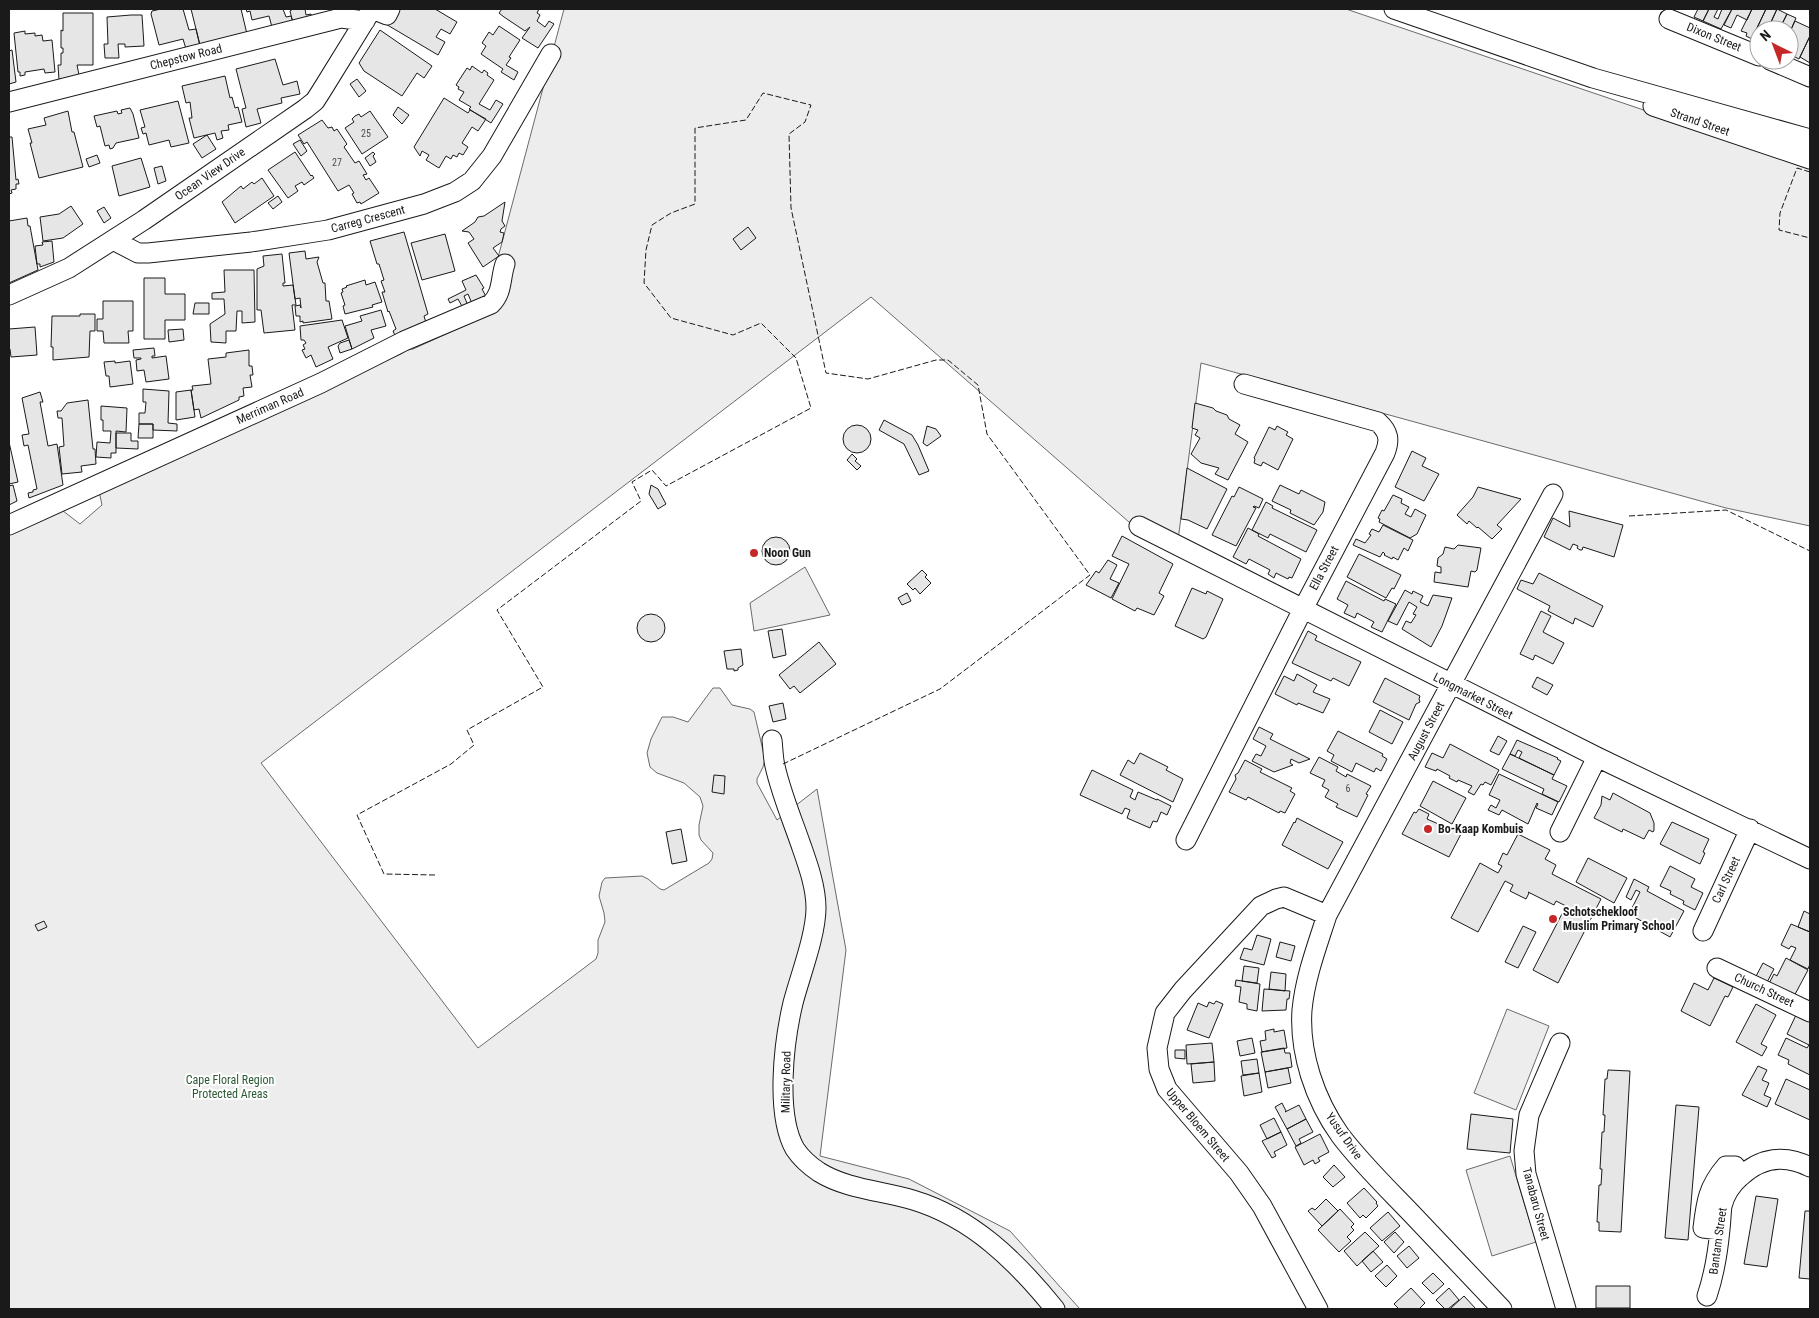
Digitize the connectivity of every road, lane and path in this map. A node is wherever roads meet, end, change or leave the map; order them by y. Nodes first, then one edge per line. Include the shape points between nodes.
1 (390, 9) edge
2 (1394, 9) edge
3 (370, 13) edge
4 (1669, 19) dead end
5 (1749, 52) edge
6 (551, 54) dead end
7 (1794, 70) edge
8 (1810, 77) edge
9 (1593, 78) junction
10 (9, 102) edge
11 (1810, 139) edge
12 (1810, 159) edge
13 (113, 240) junction
14 (505, 264) dead end
15 (9, 295) edge
16 (1244, 384) dead end
17 (1553, 494) dead end
18 (9, 525) edge
19 (1139, 526) dead end
20 (1302, 609) junction
21 (1452, 685) junction
22 (772, 740) dead end
23 (1597, 758) junction
24 (1750, 829) junction
25 (1560, 832) dead end
26 (1186, 840) dead end
27 (1810, 859) edge
28 (1327, 915) junction
29 (1703, 931) dead end
30 (1717, 968) dead end
31 (1810, 1012) edge
32 (1560, 1043) dead end
33 (1810, 1167) edge
34 (1706, 1296) dead end
35 (1055, 1309) edge
36 (1318, 1309) edge
37 (1502, 1309) edge
38 (1566, 1309) edge

1 - 3 street, Chepstow Road via 387,14
2 - 9 street, Strand Street
3 - 10 street, Chepstow Road
3 - 13 street, Ocean View Drive via 315,100 305,109
4 - 5 street, Dixon Street
6 - 13 street, Carreg Crescent via 483,168 466,186 442,198 328,230 251,242 138,253
7 - 8 street
9 - 11 street, Strand Street
9 - 12 street, Strand Street via 1646,104
13 - 15 street, Ocean View Drive via 69,268
14 - 18 street, Merriman Road via 500,292 491,304 404,341 321,383
16 - 20 street, Ella Street via 1378,422 1388,435 1385,453
17 - 21 street, August Street
19 - 20 street, Longmarket Street
20 - 21 street, Longmarket Street
20 - 26 street, Ella Street
21 - 23 street, Longmarket Street
21 - 28 street, August Street
22 - 35 street, Military Road via 775,766 812,882 816,908 792,1006 784,1060 784,1115 795,1148 809,1165 821,1173 851,1185 915,1200 948,1213 984,1235
23 - 24 street, Longmarket Street
23 - 25 street
24 - 27 street, Longmarket Street
24 - 29 street, Carl Street
28 - 36 street, Upper Bloem Street via 1284,897 1262,906 1165,1013 1157,1048 1159,1069 1167,1089 1239,1173 1262,1206
28 - 37 street, Yusuf Drive via 1302,1010 1305,1054 1325,1109 1362,1162
30 - 31 street, Church Street
32 - 38 street, Tanabaru Street via 1529,1115 1524,1151 1526,1174
33 - 34 street, Bantam Street via 1799,1161 1777,1159 1762,1162 1729,1188 1722,1206 1712,1281

